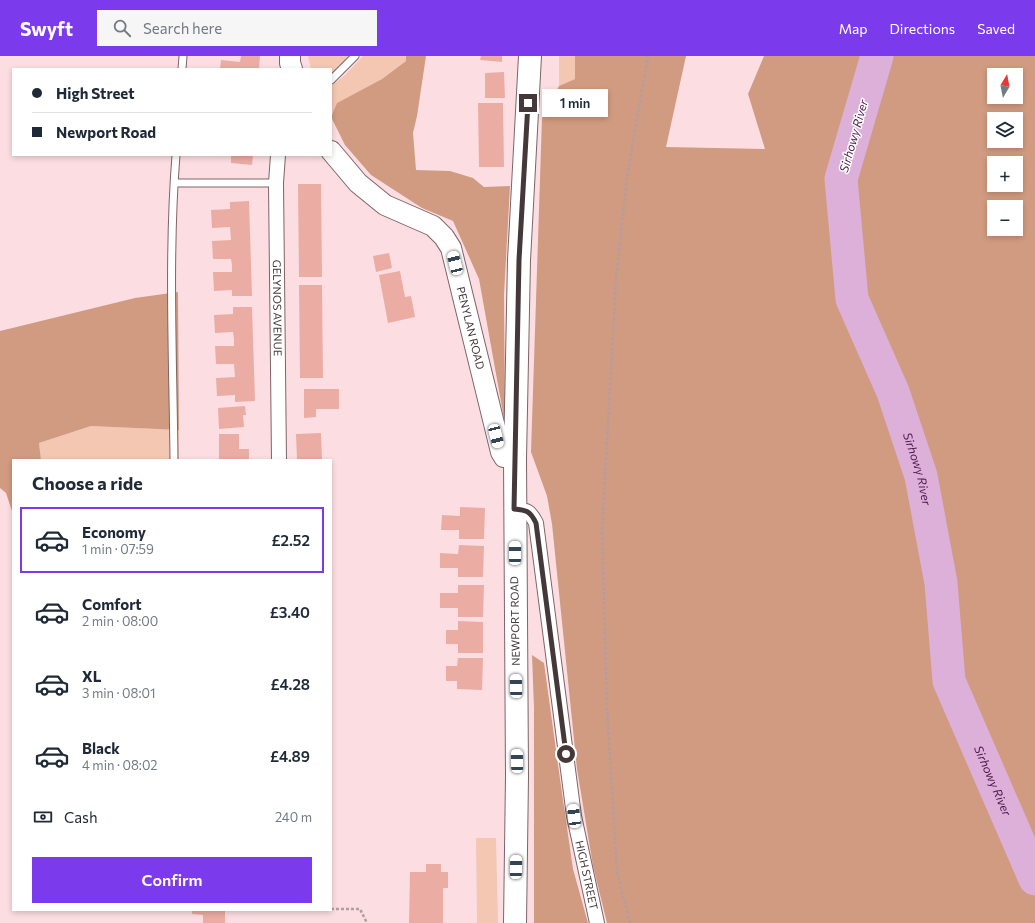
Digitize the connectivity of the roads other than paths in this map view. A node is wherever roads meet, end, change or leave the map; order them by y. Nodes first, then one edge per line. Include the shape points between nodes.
1 (183, 56) edge
2 (290, 56) edge
3 (355, 56) edge
4 (530, 56) edge
5 (182, 68) edge
6 (292, 68) edge
7 (332, 79) edge
8 (332, 152) edge
9 (176, 156) edge
10 (278, 156) edge
11 (174, 183) junction
12 (276, 183) junction
13 (515, 458) junction
14 (174, 459) edge
15 (279, 459) edge
16 (514, 509) junction
17 (515, 923) edge
18 (597, 923) edge

1 - 5 lane
2 - 6 main road
3 - 7 lane
4 - 13 main road, NEWPORT ROAD via 519,260
8 - 13 main road, PENYLAN ROAD via 358,183 385,205 433,226 451,248 501,452 504,457
9 - 11 lane
10 - 12 street, GELYNOS AVENUE
11 - 12 lane
11 - 14 lane
12 - 15 street, GELYNOS AVENUE
13 - 16 main road, NEWPORT ROAD
16 - 17 main road, NEWPORT ROAD via 518,776
16 - 18 street, HIGH STREET via 527,510 536,523 574,816

